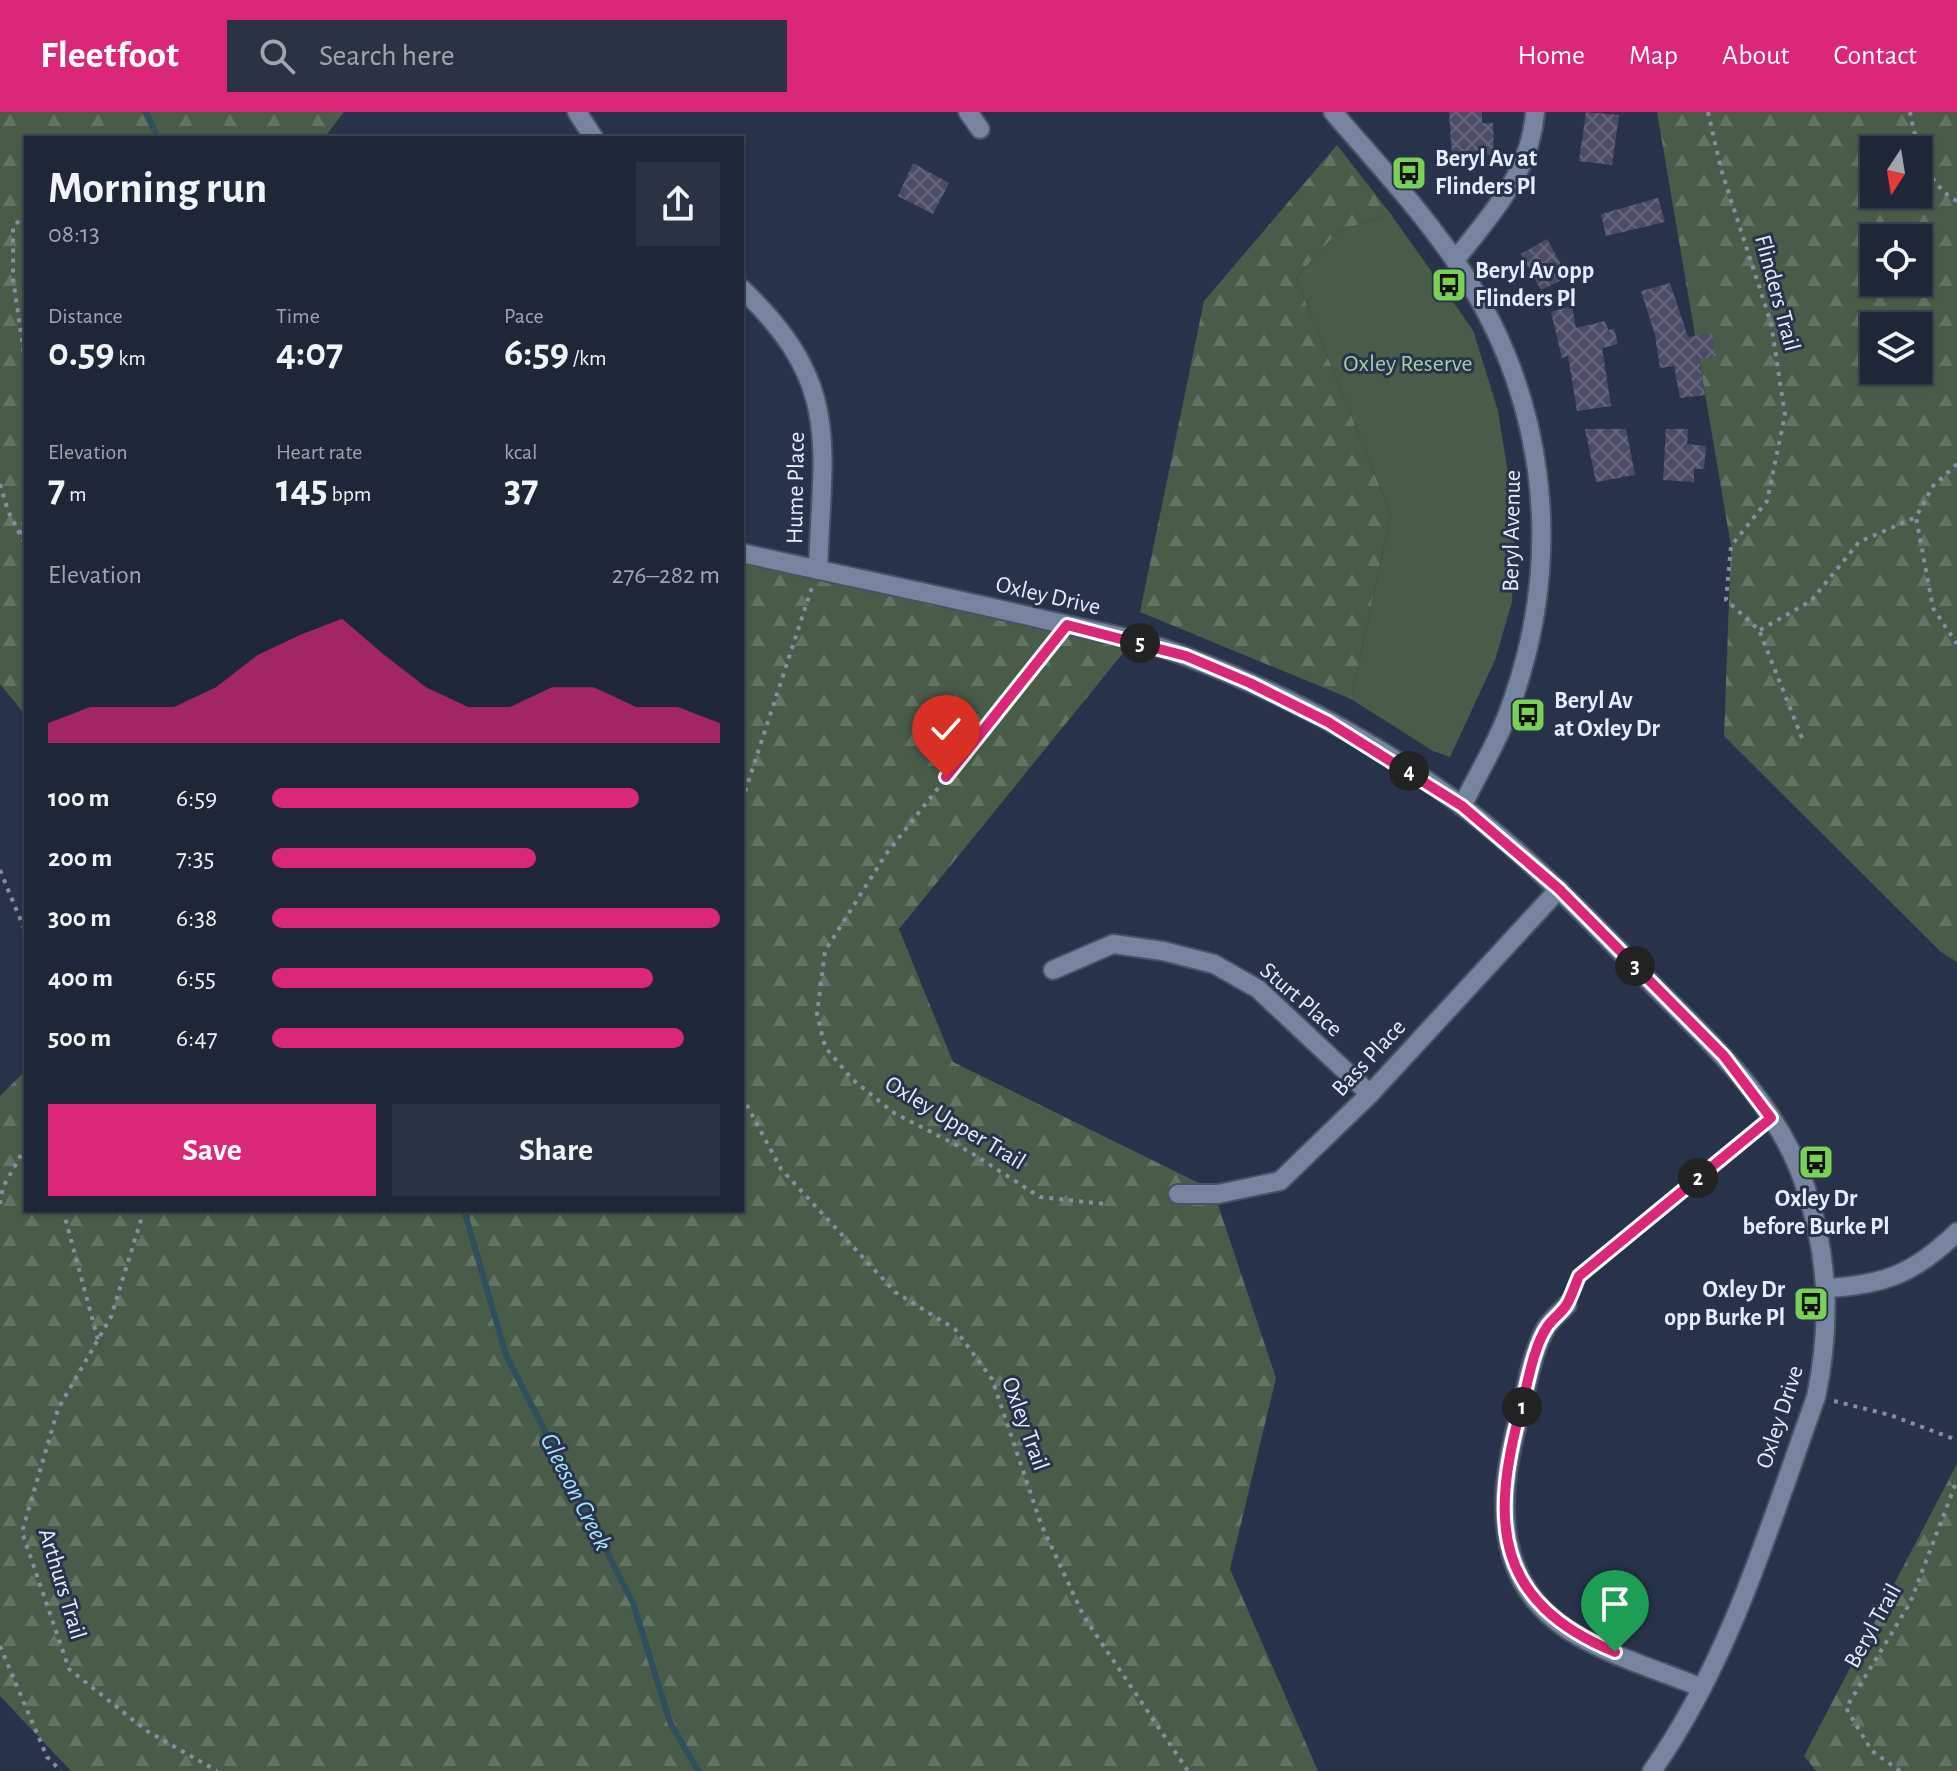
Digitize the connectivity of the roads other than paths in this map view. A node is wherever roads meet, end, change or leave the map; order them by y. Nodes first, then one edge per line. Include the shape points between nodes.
1 (577, 112) edge
2 (968, 112) edge
3 (1333, 112) edge
4 (1535, 112) edge
5 (980, 129) dead end
6 (593, 136) edge
7 (1455, 260) junction
8 (744, 291) edge
9 (744, 553) edge
10 (818, 570) junction
11 (1462, 806) junction
12 (1559, 889) junction
13 (1053, 970) dead end
14 (1370, 1094) junction
15 (1178, 1194) dead end
16 (1957, 1232) edge
17 (1827, 1288) junction
18 (1567, 1305) road end
19 (1702, 1688) junction
20 (1652, 1771) edge

1 - 6 street
2 - 5 street
3 - 7 street, Beryl Avenue
4 - 7 street via 1534,129 1513,184
7 - 11 street, Beryl Avenue via 1505,351 1526,408 1541,482 1540,555 1530,639 1507,715
8 - 10 street, Hume Place via 803,360 818,404 825,451
9 - 10 street, Oxley Drive
10 - 11 street, Oxley Drive via 1186,656 1328,722
11 - 12 street, Oxley Drive
12 - 14 street, Bass Place
12 - 17 street, Oxley Drive via 1724,1056 1771,1118 1806,1187
13 - 14 street, Sturt Place via 1113,944 1214,964 1258,989
14 - 15 street, Bass Place via 1280,1181 1218,1194
16 - 17 street via 1927,1259 1890,1280
17 - 19 street, Oxley Drive via 1826,1340 1816,1397 1761,1551
18 - 19 street via 1546,1327 1509,1451 1502,1506 1520,1579 1534,1600 1580,1637
19 - 20 street, Oxley Drive

